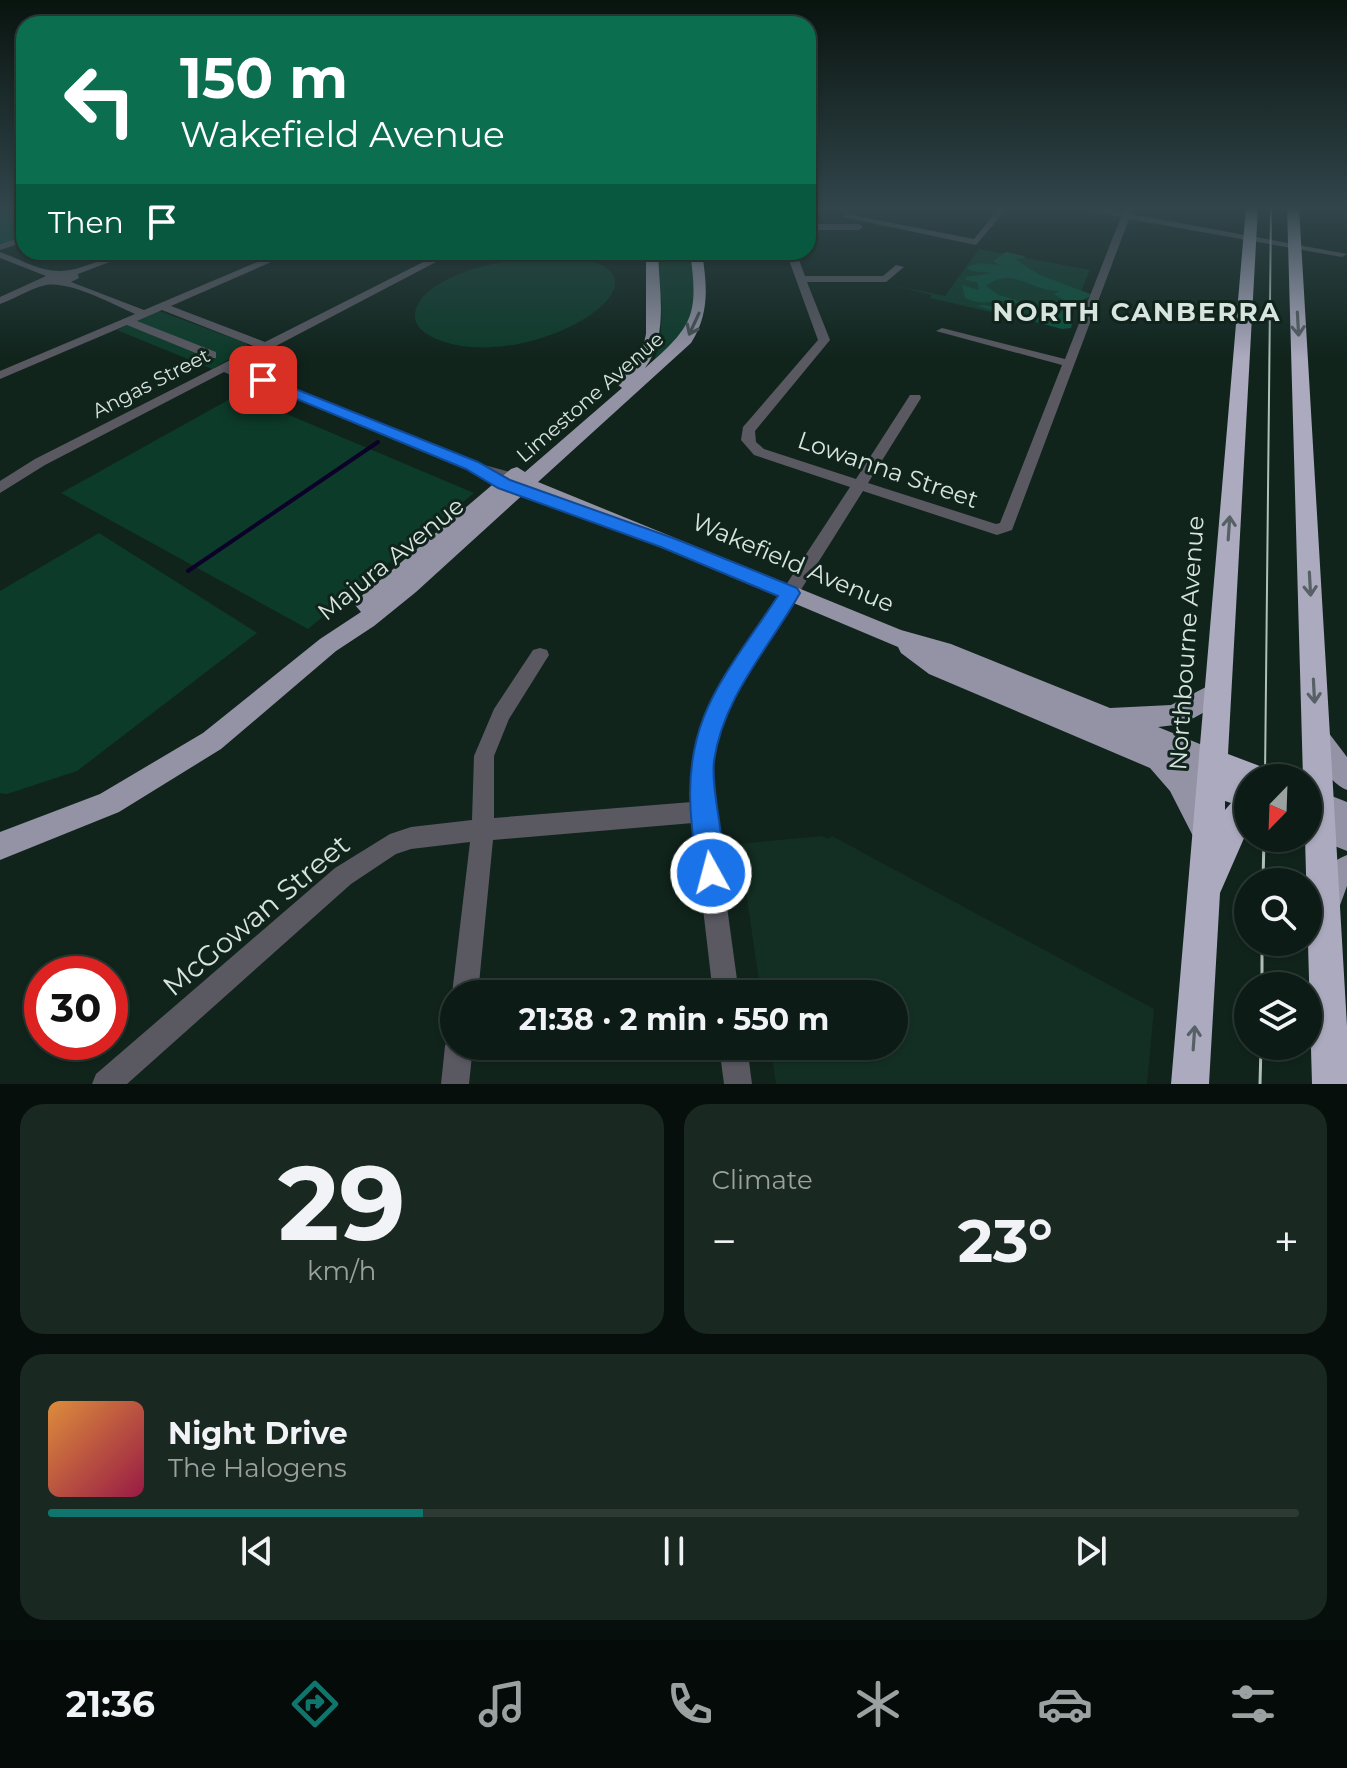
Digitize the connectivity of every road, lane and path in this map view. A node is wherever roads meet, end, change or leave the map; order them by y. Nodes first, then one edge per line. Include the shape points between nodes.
1 (5, 258) edge
2 (1109, 258) edge
3 (1250, 258) edge
4 (1286, 258) edge
5 (113, 260) edge
6 (270, 260) edge
7 (434, 260) edge
8 (652, 260) edge
9 (697, 260) edge
10 (794, 260) edge
11 (899, 267) dead end
12 (75, 277) junction
13 (51, 279) junction
14 (802, 279) junction
15 (0, 301) edge
16 (162, 306) junction
17 (143, 313) junction
18 (127, 321) junction
19 (942, 331) dead end
20 (265, 346) junction
21 (212, 355) dead end
22 (1068, 363) junction
23 (228, 366) junction
24 (0, 375) edge
25 (915, 398) dead end
26 (555, 457) junction
27 (514, 484) junction
28 (859, 485) junction
29 (0, 488) edge
30 (564, 499) junction
31 (667, 543) junction
32 (790, 593) junction
33 (896, 638) junction
34 (540, 655) dead end
35 (1217, 693) junction
36 (1106, 718) junction
37 (1316, 736) junction
38 (1145, 753) junction
39 (1212, 771) junction
40 (1234, 775) edge
41 (1347, 778) edge
42 (1234, 786) edge
43 (703, 812) junction
44 (1325, 817) edge
45 (1234, 822) edge
46 (483, 830) junction
47 (1208, 838) junction
48 (0, 846) edge
49 (1347, 870) edge
50 (1203, 900) junction
51 (1324, 914) junction
52 (467, 980) edge
53 (724, 980) edge
54 (458, 1060) edge
55 (735, 1060) edge
56 (106, 1084) edge
57 (455, 1084) edge
58 (738, 1084) edge
59 (1190, 1084) edge
60 (1331, 1084) edge

1 - 13 street
2 - 22 street, Lowanna Street
35 -> 3 highway, Northbourne Avenue
4 -> 37 highway
5 - 12 street
6 - 16 street
7 - 20 street, Angas Street
8 - 27 main road, Limestone Avenue via 649,353 623,387
9 -> 26 main road, Limestone Avenue via 701,308 697,325
10 - 14 street, Lowanna Street
11 - 14 street via 886,279
12 - 13 street
12 - 17 street
13 - 15 street
14 - 28 street, Lowanna Street via 824,340 746,438 759,452
16 - 17 street
16 - 20 street
17 - 18 street
18 - 21 street
18 - 24 street
19 - 22 street
20 - 23 street, Angas Street
22 - 28 street, Lowanna Street via 1001,529
23 - 27 street, Wakefield Avenue
23 - 29 street, Angas Street via 40,462
25 - 28 street
26 - 27 main road, Limestone Avenue
26 - 30 main road via 547,479
27 - 30 main road, Wakefield Avenue
27 - 31 main road, Wakefield Avenue
27 - 48 main road, Majura Avenue via 212,741 109,803
28 - 32 street
30 - 31 main road, Wakefield Avenue
31 - 32 main road, Wakefield Avenue
32 - 33 main road, Wakefield Avenue
32 - 43 street via 711,723 702,764
33 - 36 main road, Wakefield Avenue via 943,651
33 - 38 main road, Wakefield Avenue via 937,667
34 - 46 street via 488,743
35 - 36 main road via 1174,716
35 - 39 highway, Northbourne Avenue
36 - 39 main road, Wakefield Avenue
37 - 41 main road
37 - 44 highway
38 - 39 main road, Wakefield Avenue
38 - 47 main road via 1179,782
39 - 40 highway
39 - 42 highway, Wakefield Avenue
39 - 47 highway, Northbourne Avenue
43 - 46 street, McGowan Street
43 - 53 street
44 - 51 highway
45 - 50 highway
46 - 52 street
46 - 56 street, McGowan Street via 411,838 366,858
47 - 50 highway, Northbourne Avenue
49 - 51 main road via 1333,879
59 -> 50 highway, Northbourne Avenue
51 - 60 highway
54 - 57 street
55 - 58 street

